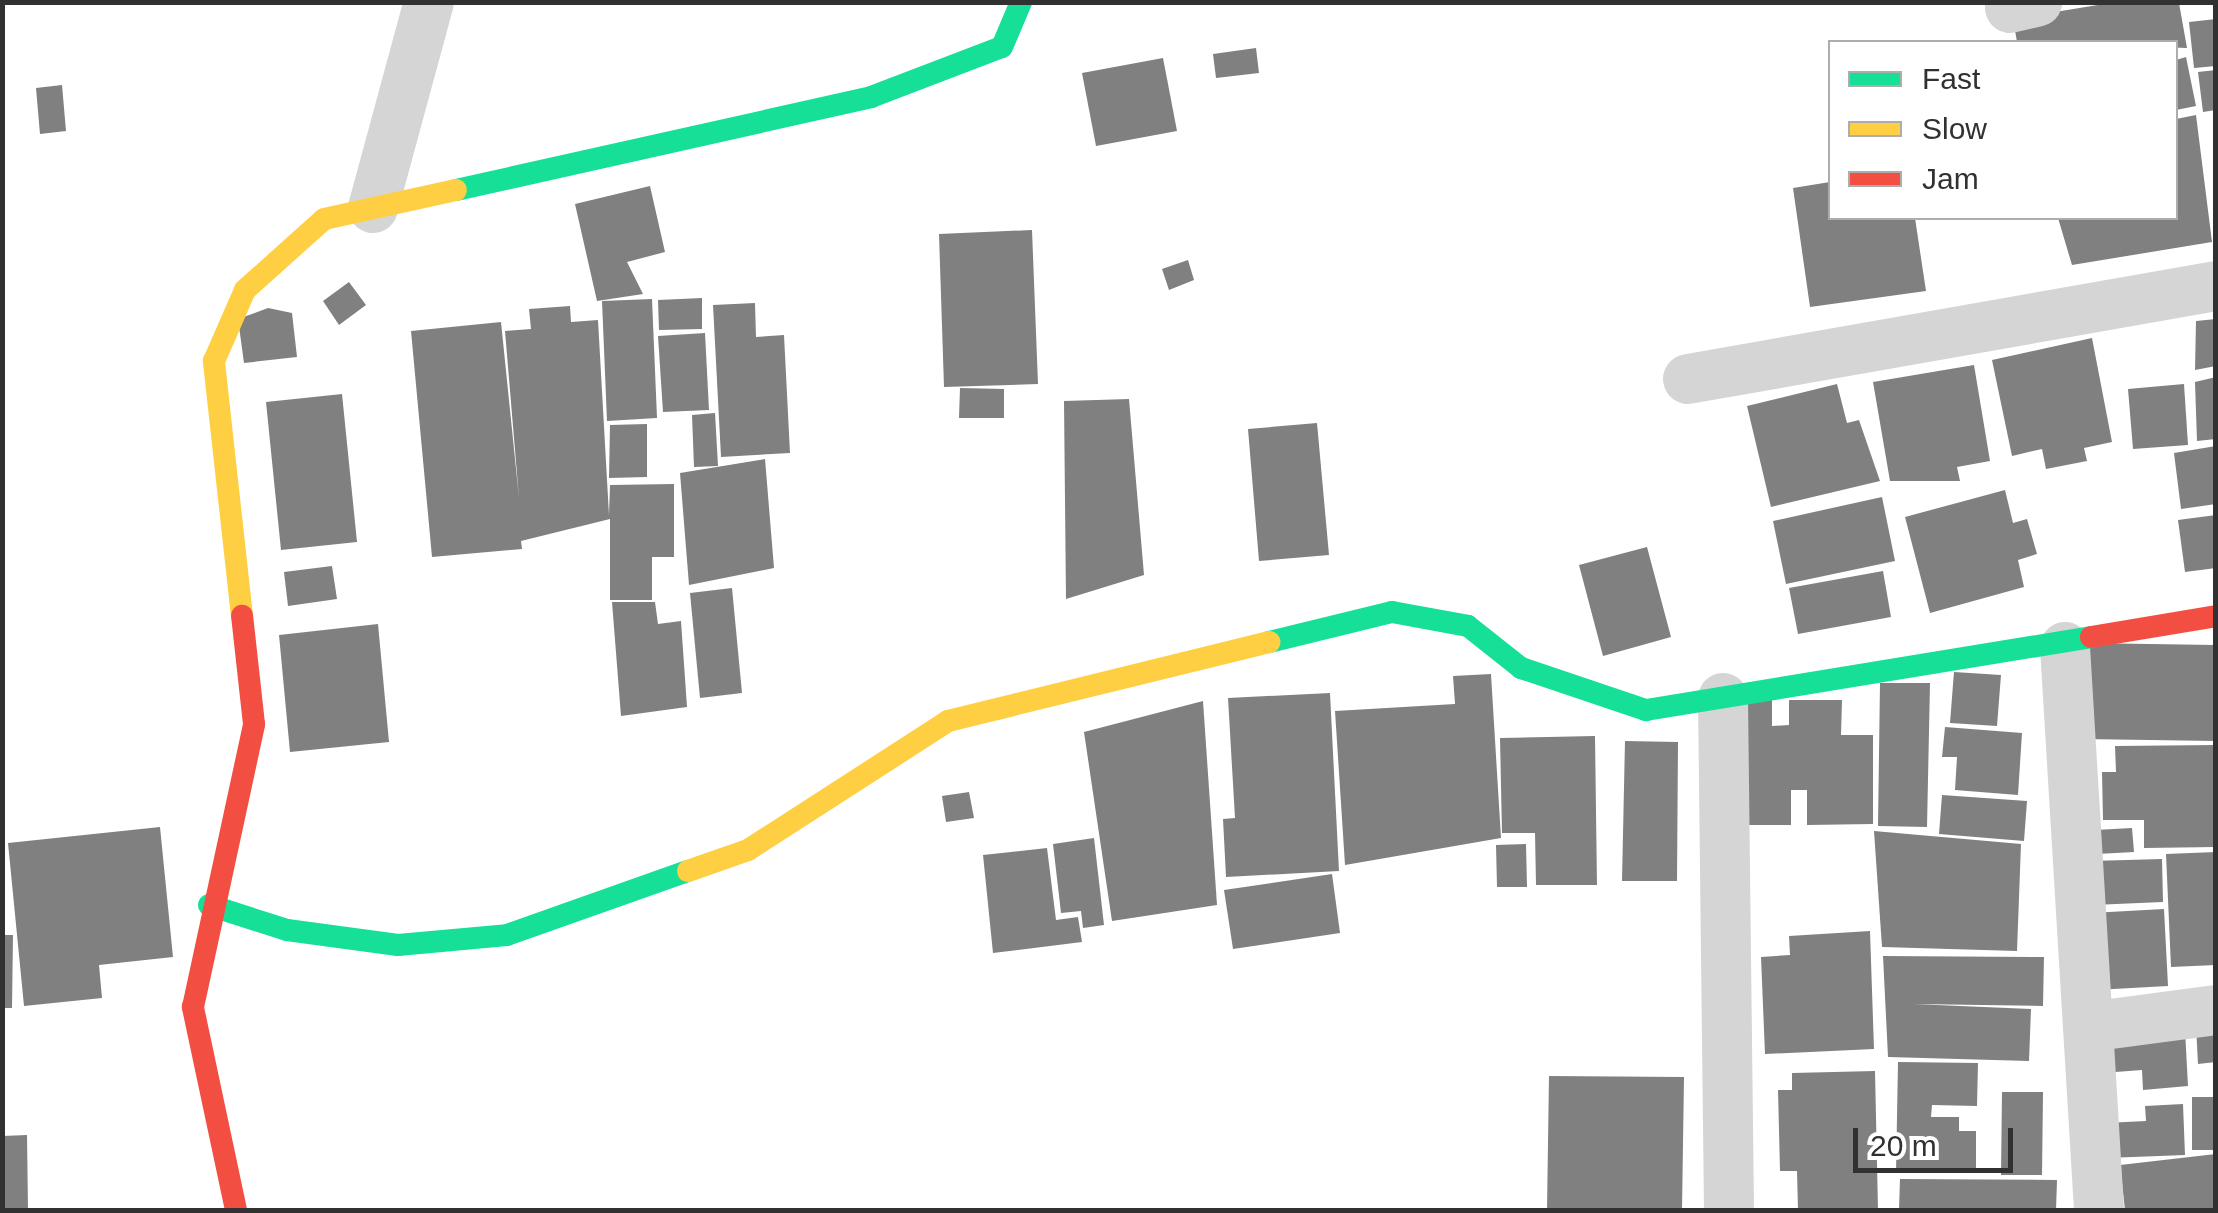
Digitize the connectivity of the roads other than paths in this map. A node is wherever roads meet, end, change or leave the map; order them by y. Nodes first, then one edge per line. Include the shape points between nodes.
1 (429, 2) edge
2 (1021, 2) edge
3 (373, 208) junction
4 (2216, 286) edge
5 (1688, 379) dead end
6 (2216, 616) edge
7 (2066, 647) junction
8 (1723, 698) junction
9 (210, 905) junction
10 (2216, 1010) edge
11 (2088, 1027) junction
12 (236, 1210) edge
13 (1729, 1210) edge
14 (2099, 1210) edge

1 - 3 street
2 - 3 street via 1002,47 871,96
3 - 9 street via 324,218 292,243 246,290 214,360 254,724 249,776
4 - 5 street
6 - 7 street
7 - 8 street
7 - 11 street
8 - 9 street via 1646,710 1580,694 1521,668 1468,626 1392,612 948,721 748,850 507,934 398,945 287,930
8 - 13 street
9 - 12 street via 194,1006
10 - 11 street
11 - 14 street

